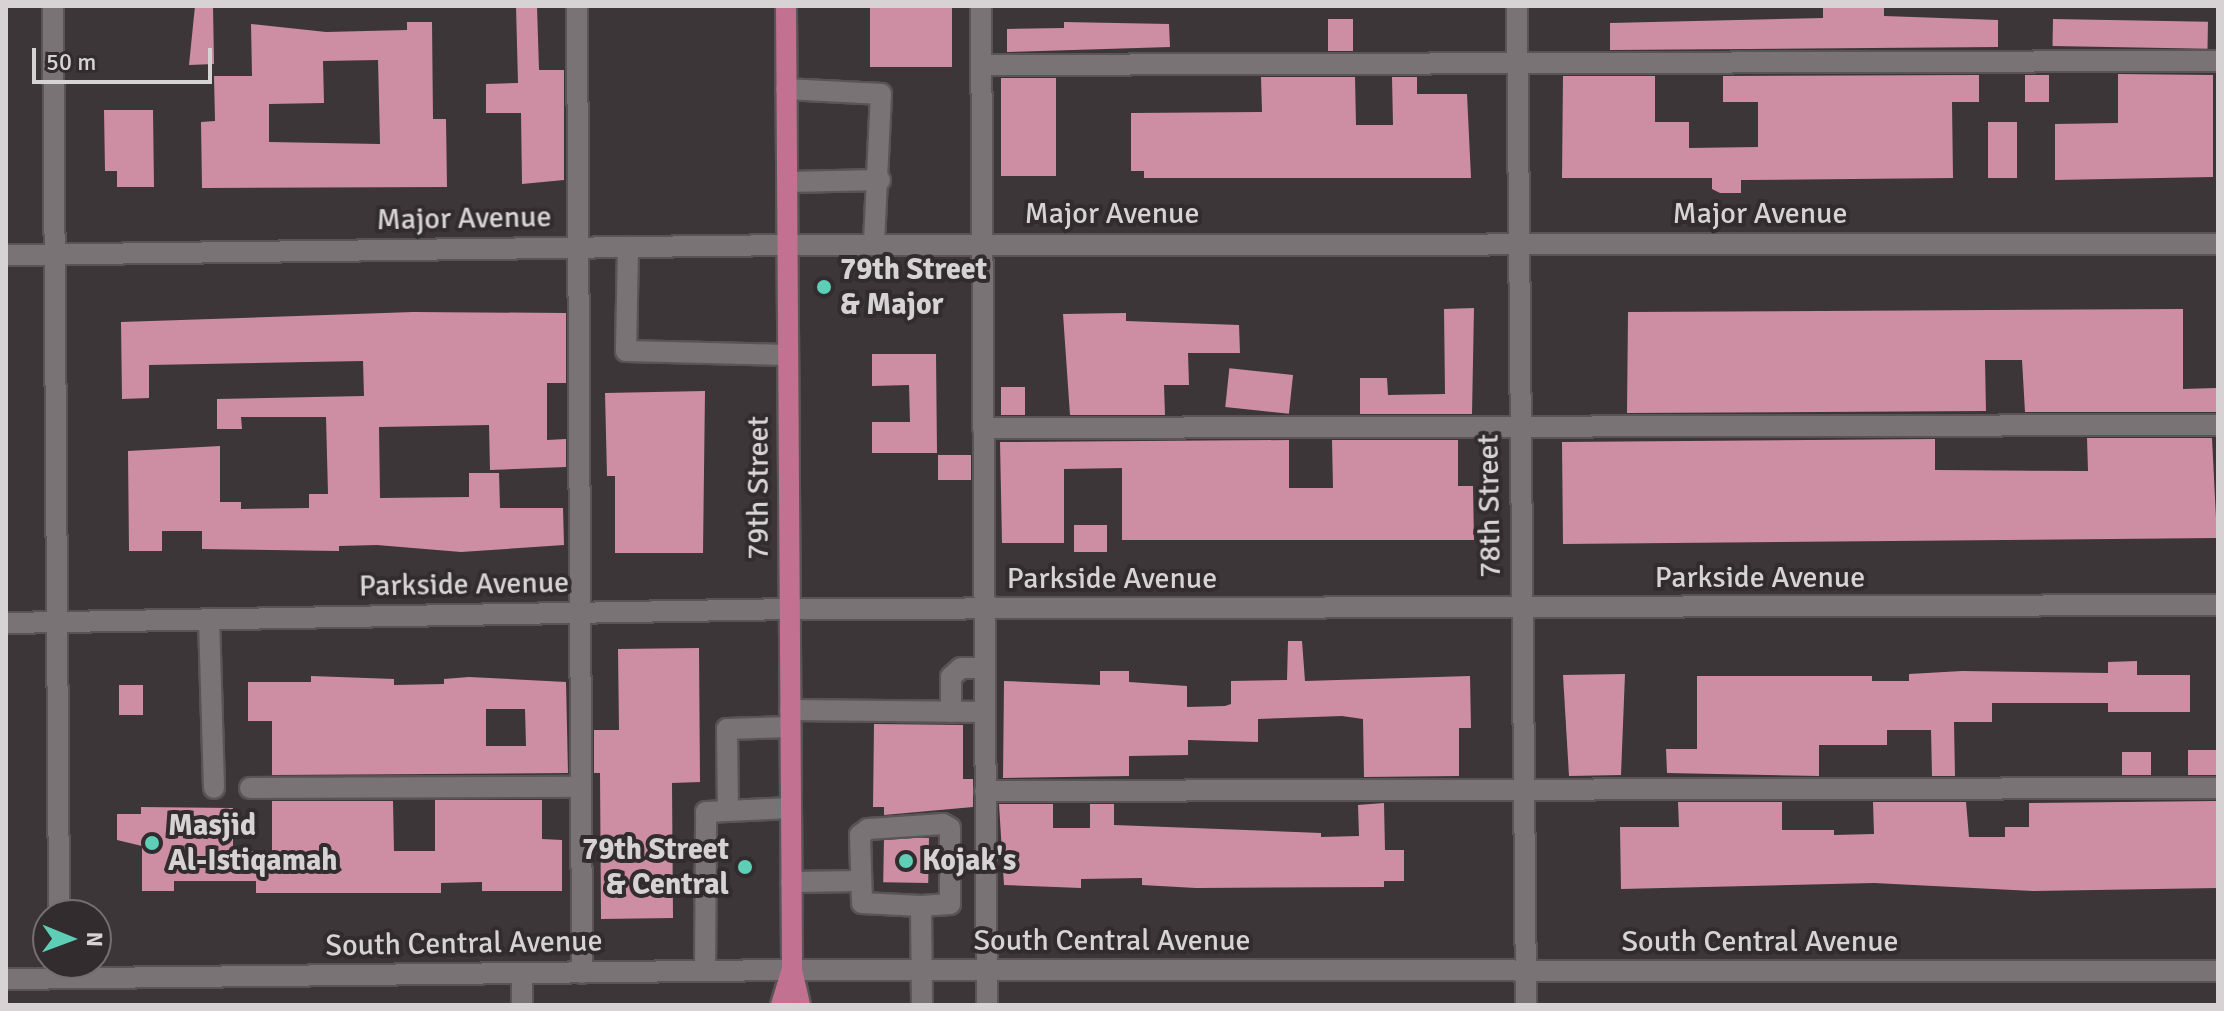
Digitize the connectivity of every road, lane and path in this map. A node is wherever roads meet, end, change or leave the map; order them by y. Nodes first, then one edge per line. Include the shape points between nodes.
1 (53, 6) edge
2 (577, 6) edge
3 (786, 6) edge
4 (981, 6) edge
5 (1517, 6) edge
6 (2218, 61) edge
7 (1516, 63) junction
8 (981, 65) junction
9 (786, 89) junction
10 (880, 180) junction
11 (787, 182) junction
12 (1516, 243) junction
13 (874, 244) junction
14 (983, 244) junction
15 (2218, 244) edge
16 (787, 245) junction
17 (578, 247) junction
18 (628, 247) junction
19 (57, 254) junction
20 (6, 255) edge
21 (788, 355) junction
22 (2218, 425) edge
23 (1518, 427) junction
24 (983, 428) junction
25 (2218, 605) edge
26 (984, 608) junction
27 (790, 609) junction
28 (1522, 609) junction
29 (580, 613) junction
30 (209, 619) junction
31 (56, 622) junction
32 (6, 623) edge
33 (985, 668) junction
34 (951, 712) junction
35 (985, 712) junction
36 (790, 719) junction
37 (581, 787) junction
38 (214, 788) dead end
39 (250, 788) dead end
40 (1525, 788) junction
41 (2218, 788) edge
42 (985, 791) junction
43 (791, 808) junction
44 (728, 811) junction
45 (860, 881) junction
46 (791, 882) junction
47 (59, 899) edge
48 (921, 906) junction
49 (792, 970) junction
50 (921, 970) junction
51 (986, 970) junction
52 (112, 971) edge
53 (705, 971) junction
54 (2218, 971) edge
55 (1526, 972) junction
56 (582, 973) junction
57 (522, 974) junction
58 (32, 975) edge
59 (6, 979) edge
60 (522, 1005) edge
61 (781, 1005) edge
62 (800, 1005) edge
63 (922, 1005) edge
64 (987, 1005) edge
65 (1526, 1005) edge

1 - 19 street
2 - 17 street
3 - 9 main road, 79th Street
4 - 8 street
5 - 7 street, 78th Street
6 - 7 street
7 - 8 street
7 - 12 street, 78th Street
8 - 14 street
9 - 10 street via 881,94
9 - 11 main road, 79th Street
10 - 11 street
10 - 13 street
11 - 16 main road, 79th Street
12 - 14 street, Major Avenue
12 - 15 street, Major Avenue
12 - 23 street, 78th Street
13 - 14 street, Major Avenue
13 - 16 street, Major Avenue
14 - 24 street
16 - 18 street, Major Avenue
16 - 21 main road, 79th Street
17 - 18 street, Major Avenue
17 - 19 street, Major Avenue
17 - 29 street
18 - 21 street via 626,351
19 - 20 street, Major Avenue
19 - 31 street
21 - 27 main road, 79th Street
22 - 23 street
23 - 24 street
23 - 28 street, 78th Street
24 - 26 street
25 - 28 street, Parkside Avenue
26 - 27 street, Parkside Avenue
26 - 28 street, Parkside Avenue
26 - 33 street
27 - 29 street, Parkside Avenue
27 - 36 main road, 79th Street
28 - 40 street, 78th Street
29 - 30 street, Parkside Avenue
29 - 37 street
30 - 31 street, Parkside Avenue
30 - 38 street
31 - 32 street, Parkside Avenue
31 - 47 street
33 - 34 street via 961,668 951,677
33 - 35 street
34 - 35 street
34 - 36 street
35 - 42 street
36 - 43 main road, 79th Street
36 - 44 street via 727,729
37 - 39 street
37 - 56 street
40 - 41 street
40 - 42 street
40 - 55 street, 78th Street
42 - 51 street
43 - 44 street
43 - 46 main road, 79th Street
44 - 53 street via 706,812
45 - 46 street
45 - 48 street via 862,903
45 - 48 street via 860,835 868,829 943,824 950,828 950,904
46 - 49 main road, 79th Street
48 - 50 street
49 - 50 street, South Central Avenue
49 - 53 street, South Central Avenue
49 - 61 main road, 79th Street
49 - 62 main road, 79th Street
50 - 51 street, South Central Avenue
50 - 63 street
51 - 55 street, South Central Avenue
51 - 64 street
52 - 57 street, South Central Avenue
53 - 56 street, South Central Avenue
54 - 55 street, South Central Avenue
55 - 65 street, 78th Street
56 - 57 street, South Central Avenue
57 - 60 street
58 - 59 street, South Central Avenue

